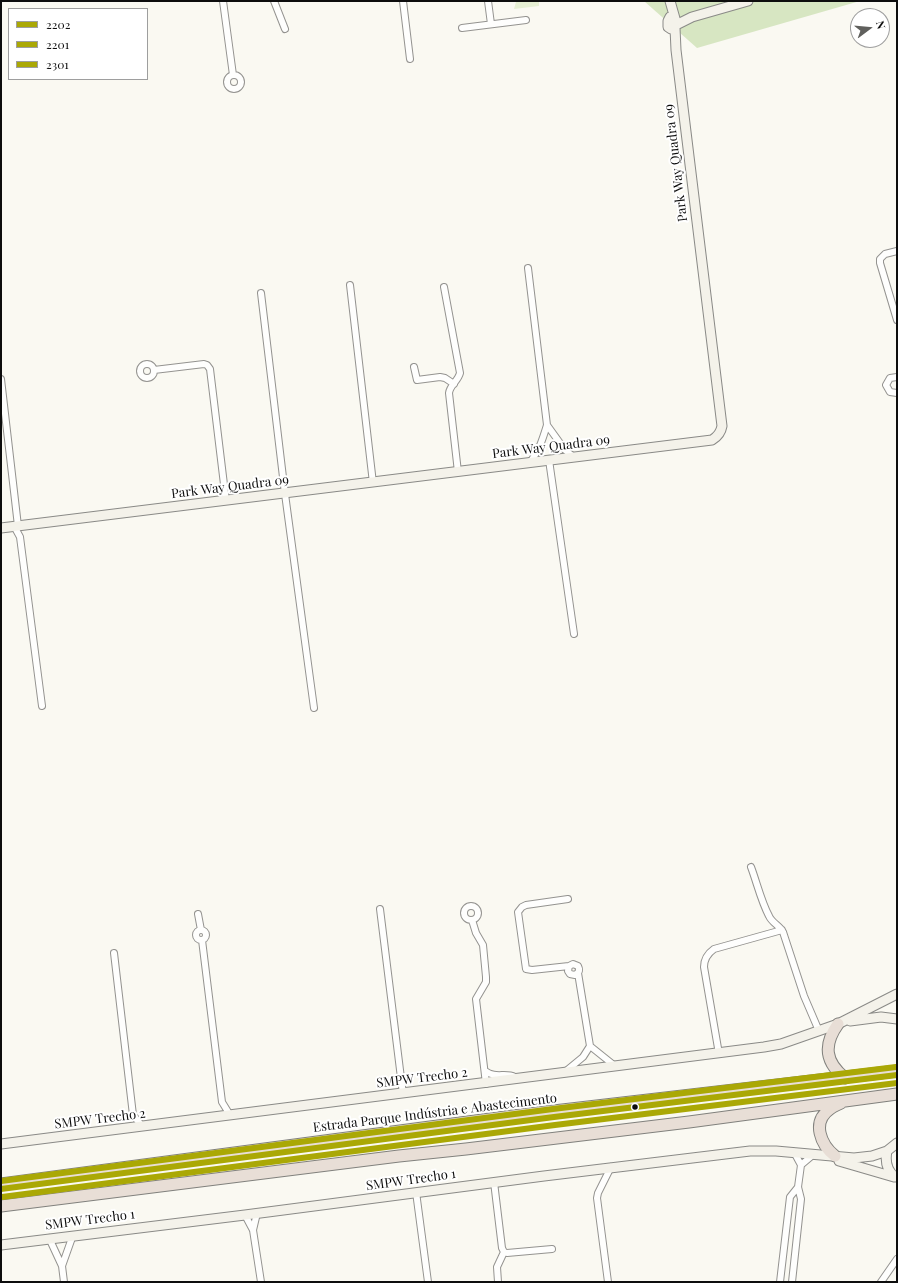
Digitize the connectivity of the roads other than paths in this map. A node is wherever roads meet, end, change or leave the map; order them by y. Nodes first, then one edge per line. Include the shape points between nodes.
1 (223, 1) edge
2 (274, 1) edge
3 (403, 1) edge
4 (488, 1) edge
5 (669, 1) edge
6 (748, 1) edge
7 (526, 20) dead end
8 (673, 22) junction
9 (491, 24) junction
10 (462, 28) dead end
11 (285, 30) dead end
12 (410, 59) dead end
13 (233, 75) dead end
14 (897, 251) edge
15 (528, 268) dead end
16 (350, 285) dead end
17 (444, 287) dead end
18 (261, 293) dead end
19 (897, 320) edge
20 (414, 367) dead end
21 (154, 370) dead end
22 (897, 376) edge
23 (1, 379) edge
24 (454, 384) junction
25 (897, 393) edge
26 (547, 425) junction
27 (556, 439) junction
28 (542, 440) junction
29 (574, 458) junction
30 (549, 460) junction
31 (529, 463) junction
32 (458, 472) junction
33 (374, 483) junction
34 (285, 494) junction
35 (226, 501) junction
36 (19, 526) junction
37 (1, 528) edge
38 (574, 634) dead end
39 (42, 706) dead end
40 (314, 708) dead end
41 (751, 867) dead end
42 (568, 899) dead end
43 (380, 909) dead end
44 (198, 914) dead end
45 (472, 920) dead end
46 (782, 930) junction
47 (114, 953) dead end
48 (897, 994) edge
49 (897, 1019) edge
50 (840, 1023) junction
51 (819, 1031) junction
52 (590, 1046) junction
53 (719, 1054) junction
54 (616, 1067) junction
55 (485, 1071) junction
56 (897, 1071) edge
57 (561, 1074) junction
58 (845, 1078) junction
59 (518, 1080) junction
60 (486, 1084) junction
61 (403, 1094) junction
62 (897, 1094) edge
63 (846, 1100) junction
64 (222, 1104) junction
65 (133, 1115) junction
66 (230, 1115) junction
67 (218, 1117) junction
68 (142, 1126) junction
69 (127, 1128) junction
70 (897, 1143) edge
71 (1, 1144) edge
72 (887, 1151) junction
73 (794, 1152) junction
74 (814, 1154) junction
75 (830, 1156) junction
76 (801, 1165) junction
77 (611, 1167) junction
78 (895, 1177) edge
79 (494, 1182) junction
80 (1, 1184) edge
81 (798, 1187) junction
82 (416, 1192) junction
83 (789, 1204) junction
84 (1, 1206) edge
85 (800, 1206) junction
86 (257, 1213) junction
87 (245, 1215) junction
88 (253, 1230) junction
89 (73, 1235) junction
90 (49, 1238) junction
91 (785, 1240) junction
92 (796, 1241) junction
93 (1, 1245) edge
94 (552, 1249) dead end
95 (504, 1252) junction
96 (897, 1259) edge
97 (62, 1266) junction
98 (781, 1272) junction
99 (793, 1273) junction
100 (64, 1282) edge
101 (261, 1282) edge
102 (428, 1282) edge
103 (498, 1282) edge
104 (608, 1282) edge
105 (780, 1282) edge
106 (792, 1282) edge
107 (880, 1282) edge

1 - 13 street
2 - 11 street
3 - 12 street
4 - 9 street
5 - 8 street, Park Way Quadra 09
6 - 8 street
7 - 9 street
8 - 29 street, Park Way Quadra 09 via 721,428 712,440
9 - 10 street
14 - 19 street via 880,259
15 - 26 street
16 - 33 street
17 - 24 street via 459,369 459,376
18 - 34 street
20 - 24 street via 417,380 445,378
21 - 35 street via 204,364 210,369
22 - 25 street via 890,378 886,385 890,392
23 - 36 street
24 - 32 street via 450,389 449,400
26 - 27 street
26 - 28 street
27 - 28 street
27 - 29 street
28 - 31 street
29 - 30 street, Park Way Quadra 09
30 - 31 street, Park Way Quadra 09
30 - 38 street
31 - 32 street, Park Way Quadra 09
32 - 33 street, Park Way Quadra 09
33 - 34 street, Park Way Quadra 09
34 - 35 street, Park Way Quadra 09
34 - 40 street
35 - 36 street, Park Way Quadra 09
36 - 37 street, Park Way Quadra 09
36 - 39 street
41 - 46 street via 769,916
42 - 52 street via 526,905 518,912 526,968 532,970 569,966 570,974 578,973
43 - 61 street
44 - 64 street via 200,930 206,933 202,940
45 - 55 street via 483,945 486,977 486,982 476,999
46 - 51 street via 804,996
46 - 53 street via 714,949 706,956 704,967
47 - 65 street
48 - 50 street
49 - 50 street via 870,1018
50 - 51 street, SMPW Trecho 2
50 - 58 highway via 829,1043 828,1053 834,1068
51 - 53 street, SMPW Trecho 2 via 764,1047
52 - 54 street
52 - 57 street via 583,1058
53 - 54 street, SMPW Trecho 2
54 - 57 street, SMPW Trecho 2
55 - 59 street via 496,1076 511,1075
55 - 60 street
56 - 58 highway, Estrada Parque Indústria e Abastecimento
57 - 59 street, SMPW Trecho 2
58 - 80 highway, Estrada Parque Indústria e Abastecimento via 528,1114
59 - 60 street, SMPW Trecho 2
60 - 61 street, SMPW Trecho 2
61 - 66 street, SMPW Trecho 2
62 - 63 highway
63 - 75 highway via 824,1114 819,1127 819,1134
63 - 84 highway via 689,1122
64 - 66 street
64 - 67 street
65 - 68 street
65 - 69 street
66 - 67 street, SMPW Trecho 2
67 - 68 street, SMPW Trecho 2
68 - 69 street, SMPW Trecho 2
69 - 71 street, SMPW Trecho 2
70 - 72 street
72 - 75 street via 864,1158
72 - 78 street via 886,1165
73 - 74 street, SMPW Trecho 1
73 - 76 street
73 - 77 street, SMPW Trecho 1 via 750,1151
74 - 75 street, SMPW Trecho 1
74 - 76 street
75 - 78 street
76 - 81 street
77 - 79 street, SMPW Trecho 1
77 - 104 street via 597,1198
79 - 82 street, SMPW Trecho 1
79 - 95 street
81 - 83 street via 790,1197
81 - 85 street
82 - 86 street, SMPW Trecho 1
82 - 102 street
83 - 85 street
83 - 91 street
85 - 92 street
86 - 87 street, SMPW Trecho 1
86 - 88 street
87 - 88 street
87 - 89 street, SMPW Trecho 1
88 - 101 street
89 - 90 street, SMPW Trecho 1
89 - 97 street
90 - 93 street, SMPW Trecho 1
90 - 97 street
91 - 92 street
91 - 98 street
92 - 99 street
94 - 95 street
95 - 103 street via 497,1266
96 - 107 street
97 - 100 street
98 - 99 street
98 - 105 street
99 - 106 street

